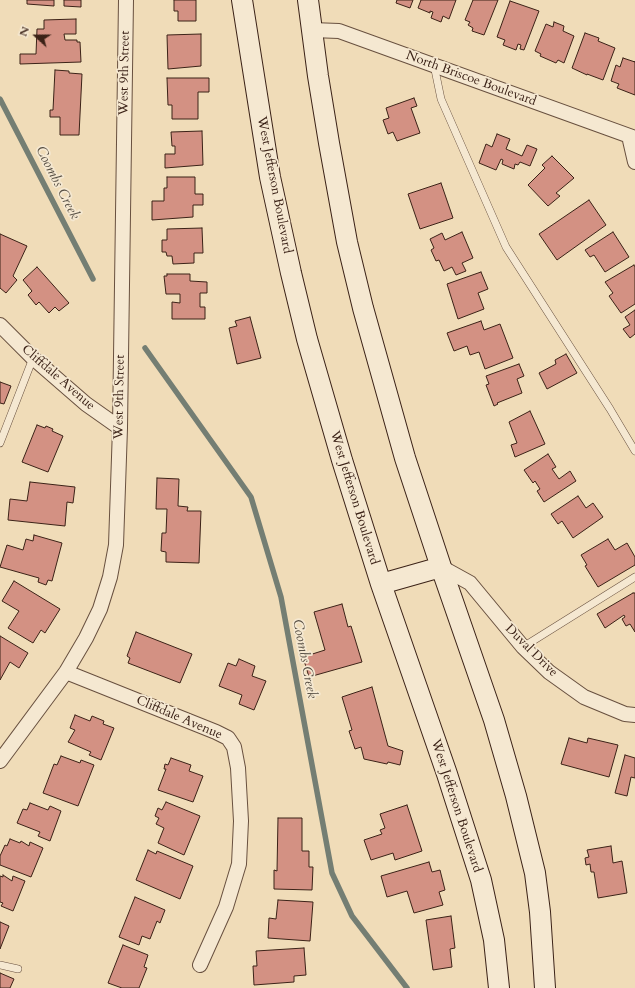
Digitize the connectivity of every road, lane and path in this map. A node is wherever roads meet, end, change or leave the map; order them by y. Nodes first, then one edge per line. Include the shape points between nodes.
1 (126, 0) edge
2 (242, 0) edge
3 (308, 0) edge
4 (312, 30) junction
5 (434, 65) junction
6 (632, 137) edge
7 (635, 162) edge
8 (0, 325) edge
9 (33, 358) junction
10 (120, 428) junction
11 (0, 443) edge
12 (635, 451) edge
13 (440, 567) junction
14 (635, 577) edge
15 (382, 584) junction
16 (523, 647) junction
17 (66, 672) junction
18 (635, 716) edge
19 (0, 760) edge
20 (0, 964) edge
21 (200, 965) dead end
22 (18, 969) dead end
23 (499, 988) edge
24 (545, 988) edge

1 - 10 street, West 9th Street
2 - 15 main road, West Jefferson Boulevard via 270,177 291,273 324,399
3 - 4 main road
4 - 5 street, North Briscoe Boulevard via 340,31
4 - 13 main road via 329,143 361,301 405,458
5 - 6 street, North Briscoe Boulevard
5 - 12 lane via 441,100 506,247
6 - 7 street
8 - 9 street, Cliffdale Avenue
9 - 10 street, Cliffdale Avenue via 86,404
9 - 11 lane
10 - 17 street, West 9th Street via 116,545 110,577 100,609
13 - 15 main road
13 - 16 street, Duval Drive via 470,583
13 - 24 main road via 494,720 516,796 535,873
14 - 16 lane
15 - 23 main road, West Jefferson Boulevard via 481,880 494,940
16 - 18 street, Duval Drive via 549,672 584,697
17 - 19 street, West 9th Street
17 - 21 street, Cliffdale Avenue via 216,732 228,738 234,748 238,768 241,821 239,864 226,907
20 - 22 lane

